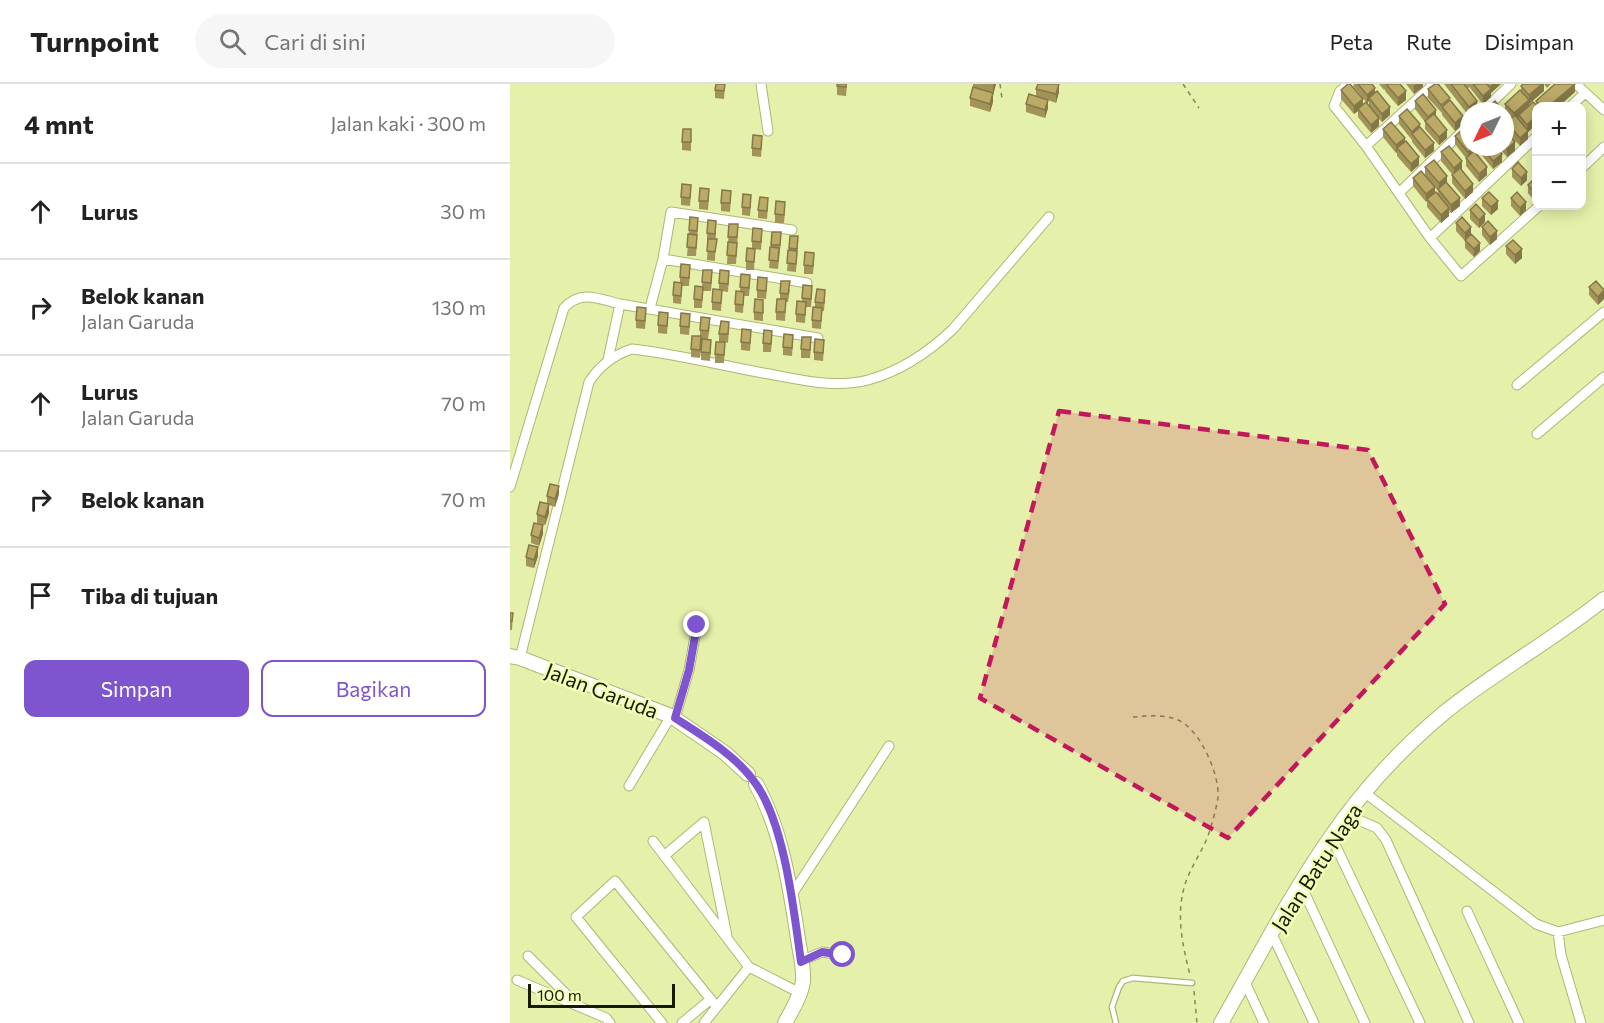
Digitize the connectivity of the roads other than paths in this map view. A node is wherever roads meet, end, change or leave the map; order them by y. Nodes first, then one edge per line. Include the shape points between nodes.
1 (761, 84) edge
2 (1349, 84) edge
3 (1434, 84) edge
4 (1511, 84) edge
5 (1575, 84) edge
6 (1585, 93) junction
7 (1492, 102) edge
8 (1575, 102) edge
9 (1604, 110) edge
10 (768, 131) dead end
11 (1460, 134) edge
12 (1532, 141) edge
13 (1366, 146) junction
14 (1604, 147) edge
15 (1586, 163) edge
16 (1399, 193) junction
17 (1535, 210) edge
18 (1048, 217) dead end
19 (792, 230) dead end
20 (1430, 238) junction
21 (663, 259) junction
22 (807, 283) edge
23 (620, 304) junction
24 (650, 308) junction
25 (1604, 312) edge
26 (818, 338) edge
27 (608, 360) junction
28 (1604, 377) edge
29 (1516, 385) dead end
30 (1537, 434) dead end
31 (510, 487) edge
32 (1604, 599) edge
33 (697, 625) dead end
34 (515, 657) edge
35 (673, 717) junction
36 (888, 746) dead end
37 (628, 786) dead end
38 (1365, 792) junction
39 (1347, 815) junction
40 (1331, 836) junction
41 (653, 841) dead end
42 (664, 856) junction
43 (1301, 885) junction
44 (791, 896) junction
45 (1467, 911) dead end
46 (1604, 920) edge
47 (1558, 932) junction
48 (1272, 934) junction
49 (727, 938) junction
50 (843, 955) dead end
51 (528, 956) dead end
52 (801, 962) junction
53 (749, 967) junction
54 (517, 980) dead end
55 (1245, 982) junction
56 (1192, 983) road end
57 (800, 993) junction
58 (714, 1003) junction
59 (578, 1006) junction
60 (610, 1023) edge
61 (662, 1023) edge
62 (681, 1023) edge
63 (704, 1023) edge
64 (785, 1023) edge
65 (1116, 1023) edge
66 (1221, 1023) edge
67 (1264, 1023) edge
68 (1314, 1023) edge
69 (1365, 1023) edge
70 (1420, 1023) edge
71 (1469, 1023) edge
72 (1519, 1023) edge
73 (1581, 1023) edge

1 - 10 street
2 - 13 street via 1340,91 1334,106
3 - 13 street
4 - 7 street
5 - 6 street
6 - 8 street
6 - 9 street
11 - 16 street
12 - 20 street
13 - 16 street
14 - 15 street
16 - 20 street
17 - 20 street via 1461,276
18 - 27 street via 937,344 915,360 867,380 822,384 632,349
19 - 21 street via 670,212
21 - 22 street
21 - 24 street
23 - 24 street
23 - 27 street
23 - 31 street via 584,296 564,308
24 - 26 street
25 - 29 street
27 - 34 street via 588,382
28 - 30 street
32 - 38 street, Jalan Batu Naga via 1445,713
33 - 35 street via 689,670
34 - 35 street, Jalan Garuda
35 - 37 street
35 - 44 street, Jalan Garuda via 725,753 752,779 773,820
36 - 44 street
38 - 39 street, Jalan Batu Naga
38 - 47 street via 1524,916
39 - 40 street, Jalan Batu Naga
39 - 71 street via 1377,828 1386,840
40 - 43 street, Jalan Batu Naga
40 - 70 street
41 - 42 street
42 - 49 street
42 - 49 street via 704,822
43 - 48 street, Jalan Batu Naga
43 - 69 street
44 - 52 street, Jalan Garuda
45 - 72 street
46 - 47 street
47 - 73 street
48 - 55 street, Jalan Batu Naga
48 - 68 street
49 - 53 street
50 - 52 street via 822,952
51 - 59 street
52 - 57 street, Jalan Garuda
53 - 57 street
53 - 58 street
54 - 59 street
55 - 66 street, Jalan Batu Naga
55 - 67 street
56 - 65 lane via 1123,981 1112,1007
57 - 64 street, Jalan Garuda
58 - 61 street via 615,881 576,917
58 - 62 street
58 - 63 street
59 - 60 street

